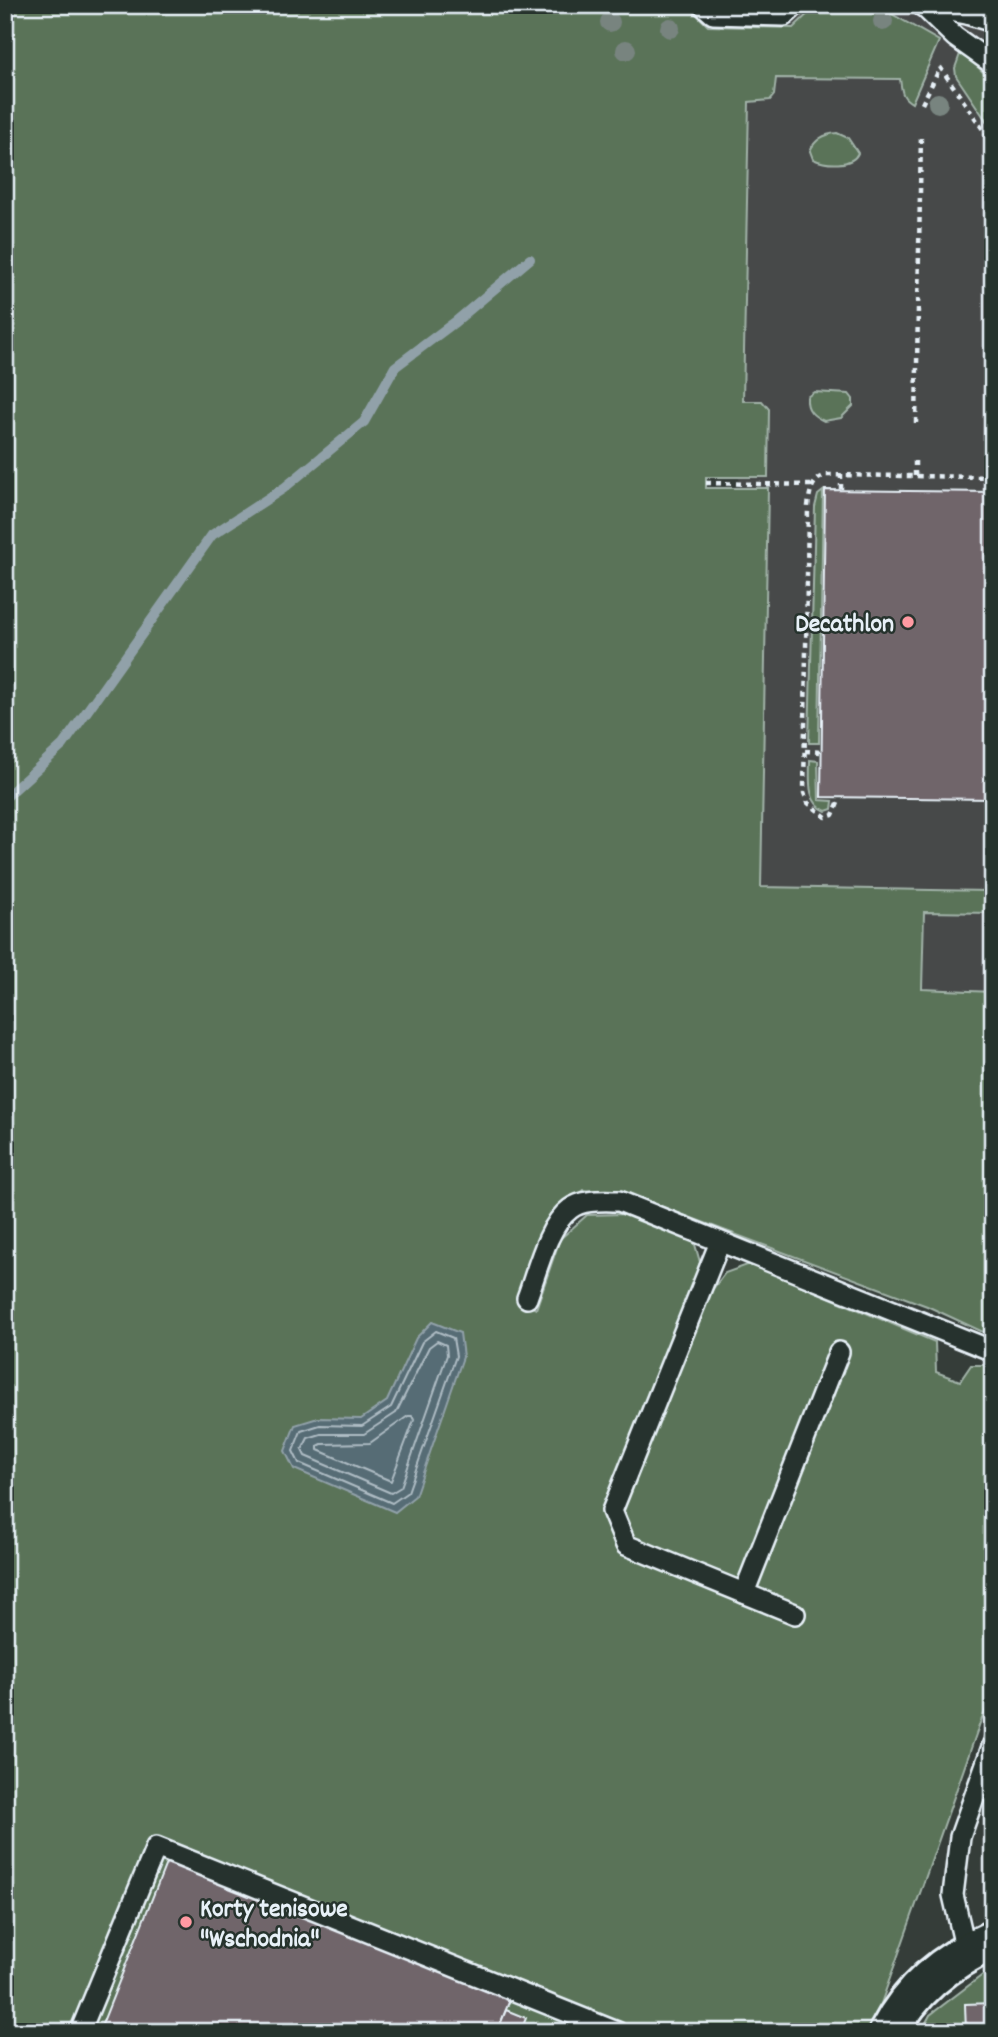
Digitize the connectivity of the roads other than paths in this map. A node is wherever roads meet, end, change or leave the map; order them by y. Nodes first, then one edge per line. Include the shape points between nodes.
1 (704, 5) edge
2 (796, 5) edge
3 (922, 6) edge
4 (993, 22) edge
5 (993, 64) edge
6 (720, 1242) junction
7 (527, 1298) dead end
8 (993, 1351) edge
9 (839, 1352) dead end
10 (744, 1593) junction
11 (795, 1614) dead end
12 (993, 1744) edge
13 (979, 1946) edge
14 (80, 2032) edge
15 (617, 2032) edge
16 (889, 2032) edge

1 - 2 lane via 713,14 784,16
3 - 4 lane
3 - 5 lane
6 - 7 lane via 619,1201 593,1201 571,1208 553,1229
6 - 8 lane
6 - 10 lane via 612,1511 626,1545
9 - 10 lane
10 - 11 lane
12 - 13 lane via 960,1837 953,1895
13 - 16 street via 921,1986
14 - 15 lane via 156,1847

